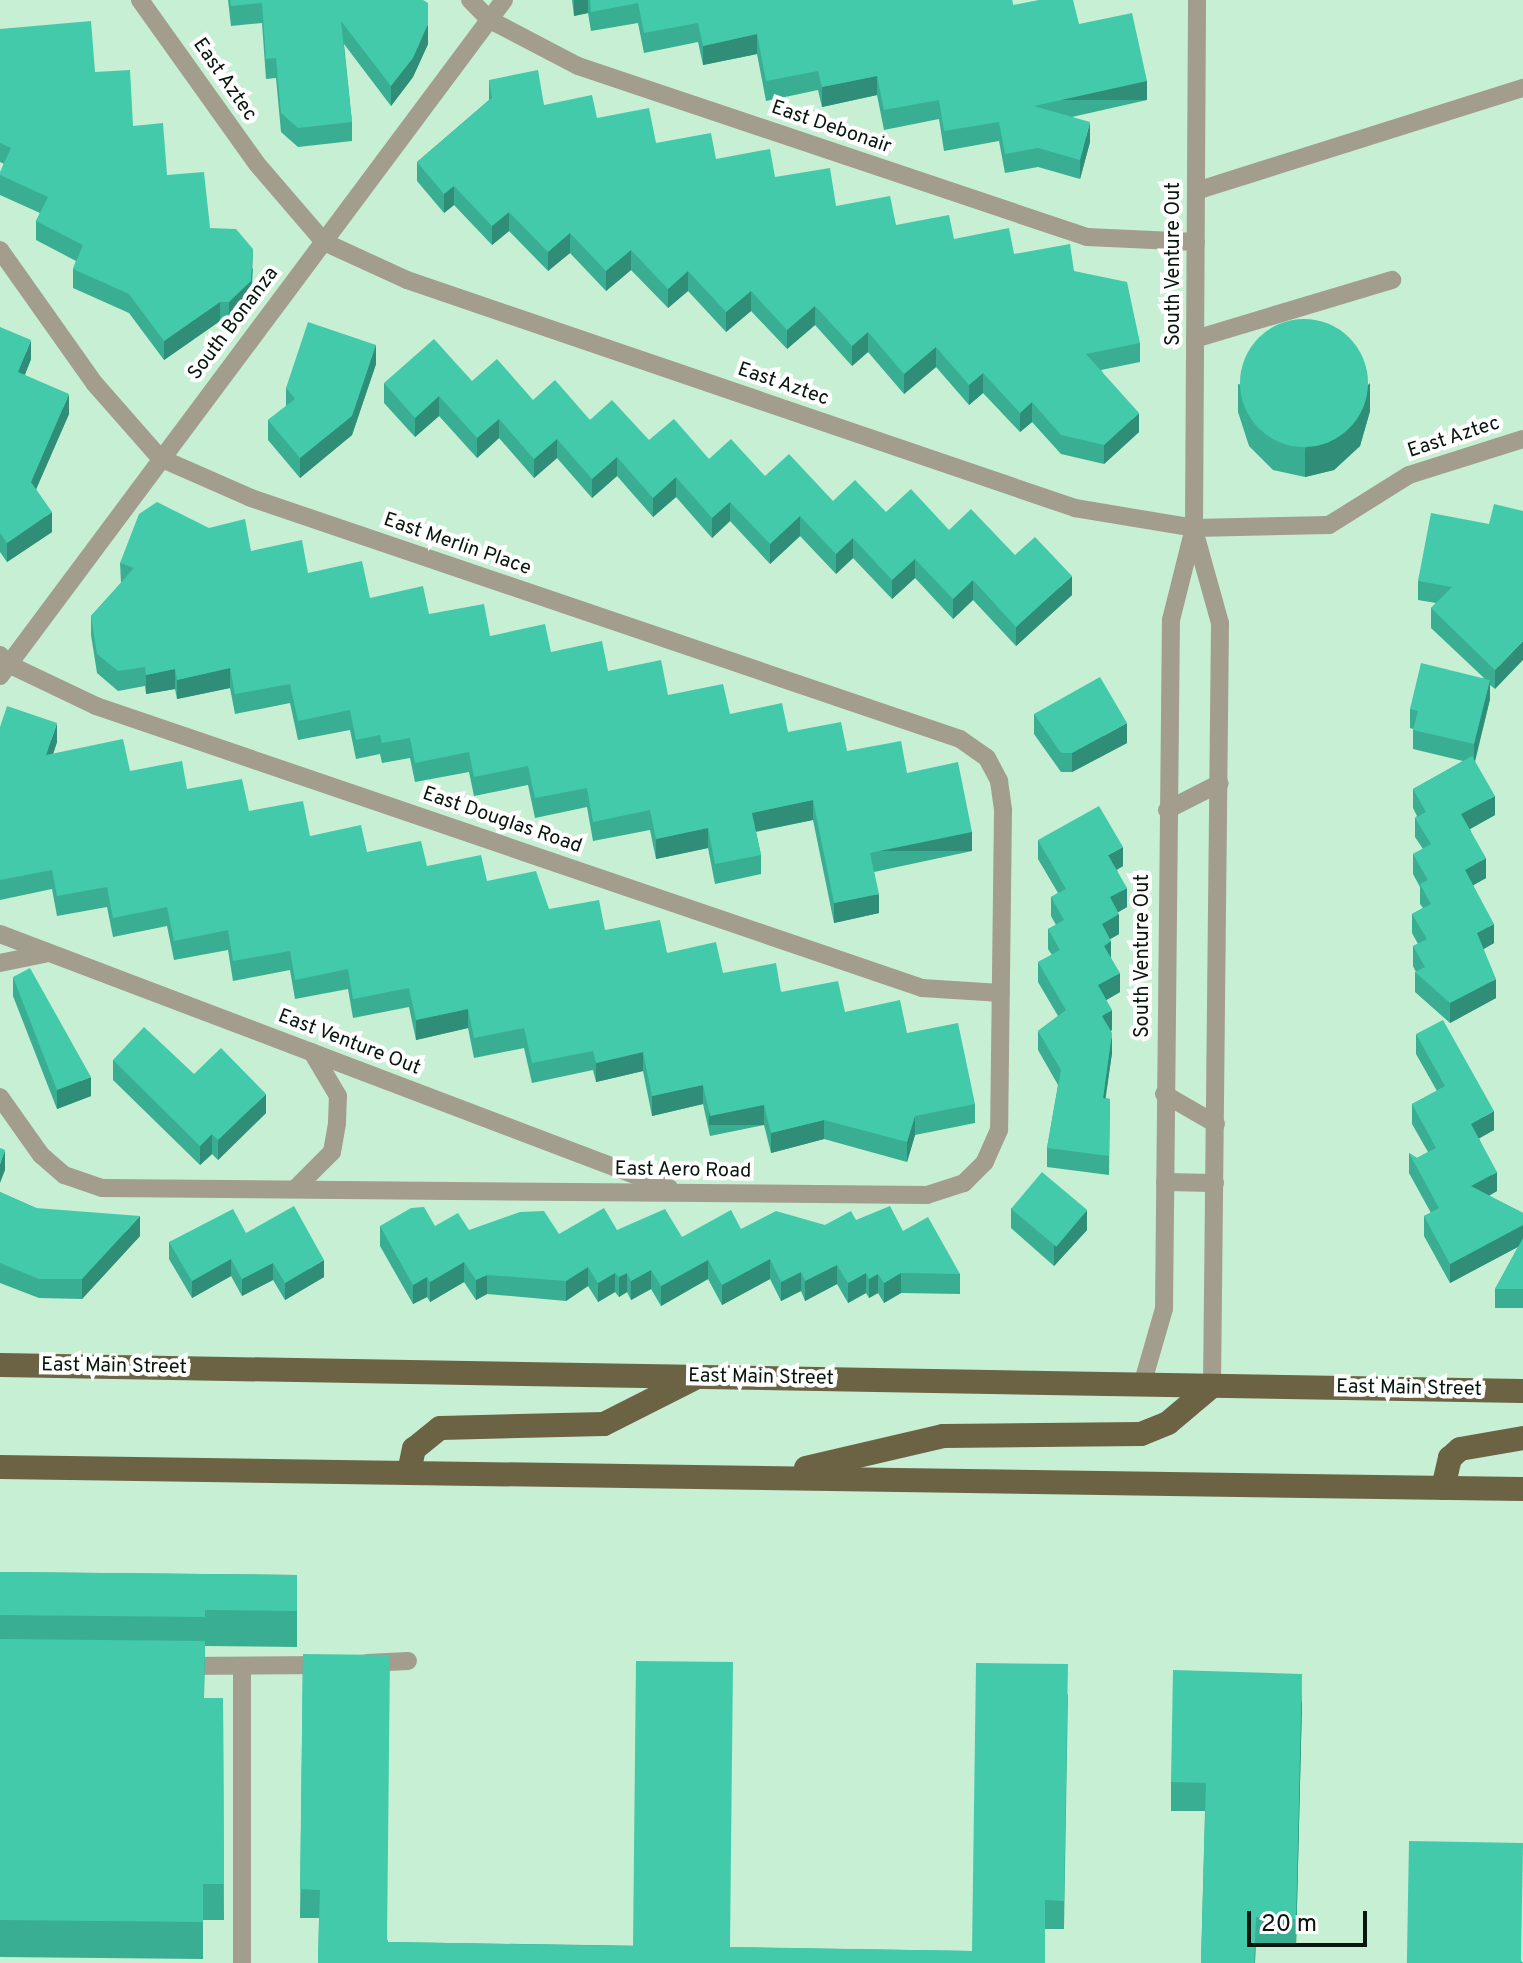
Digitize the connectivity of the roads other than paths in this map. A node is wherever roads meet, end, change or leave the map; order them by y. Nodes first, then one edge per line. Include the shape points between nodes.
1 (140, 0) edge
2 (470, 0) edge
3 (504, 0) edge
4 (1197, 0) edge
5 (490, 20) junction
6 (1523, 88) edge
7 (1196, 191) junction
8 (324, 242) junction
9 (1196, 242) junction
10 (0, 250) edge
11 (1392, 280) dead end
12 (1195, 339) junction
13 (1523, 439) edge
14 (160, 458) junction
15 (1194, 528) junction
16 (3, 665) edge
17 (987, 758) joint
18 (1220, 783) junction
19 (1167, 810) junction
20 (0, 934) edge
21 (51, 953) junction
22 (0, 963) edge
23 (1001, 993) junction
24 (312, 1052) junction
25 (1164, 1094) junction
26 (0, 1097) edge
27 (1216, 1124) junction
28 (1165, 1182) junction
29 (1215, 1183) junction
30 (295, 1189) junction
31 (683, 1193) junction
32 (0, 1365) edge
33 (697, 1377) junction
34 (1142, 1385) junction
35 (1212, 1386) junction
36 (1523, 1391) edge
37 (1523, 1438) edge
38 (0, 1467) edge
39 (409, 1472) junction
40 (769, 1477) junction
41 (1443, 1488) junction
42 (1523, 1489) edge
43 (408, 1661) dead end
44 (166, 1666) edge
45 (242, 1666) junction
46 (242, 1963) edge

1 - 8 lane, East Aztec via 257,164
2 - 5 lane, East Debonair
3 - 5 lane, South Bonanza
4 - 7 lane, South Venture Out
5 - 8 lane, South Bonanza
5 - 9 lane, East Debonair via 578,66 1087,237
6 - 7 lane
7 - 9 lane, South Venture Out
8 - 14 lane, South Bonanza
8 - 15 lane, East Aztec via 407,280 1075,508
9 - 12 lane, South Venture Out
10 - 14 lane, East Merlin Place via 95,384
11 - 12 lane
12 - 15 lane, South Venture Out
13 - 15 lane, East Aztec via 1409,475 1329,525
14 - 16 lane, South Bonanza
14 - 17 lane, East Merlin Place via 251,498 960,739
15 - 18 lane, South Venture Out via 1220,623
15 - 19 lane, South Venture Out via 1171,620
16 - 23 lane, East Douglas Road via 96,706 922,988
17 - 23 lane, East Aero Road via 999,781 1003,811
18 - 19 lane
18 - 27 lane, South Venture Out
19 - 25 lane, South Venture Out
20 - 21 lane, East Venture Out
21 - 22 lane
21 - 24 lane, East Venture Out
23 - 31 lane, East Aero Road via 999,1130 985,1162 964,1183 927,1195
24 - 30 lane via 338,1096 337,1123 332,1152
24 - 31 lane, East Venture Out
25 - 27 lane
25 - 28 lane, South Venture Out
26 - 30 lane, East Aero Road via 41,1155 64,1175 102,1188
27 - 29 lane, South Venture Out
28 - 29 lane
28 - 34 lane, South Venture Out via 1164,1309
29 - 35 lane, South Venture Out
30 - 31 lane, East Aero Road
32 - 33 main road, East Main Street
33 - 34 main road, East Main Street
33 - 39 main road via 604,1424 440,1428 414,1449
34 - 35 main road, East Main Street
35 - 36 main road, East Main Street
35 - 40 main road via 1168,1423 1141,1434 943,1436
37 - 41 main road via 1460,1449 1450,1458
38 - 39 main road
39 - 40 main road
40 - 41 main road
41 - 42 main road
43 - 45 lane
44 - 45 lane
45 - 46 lane

